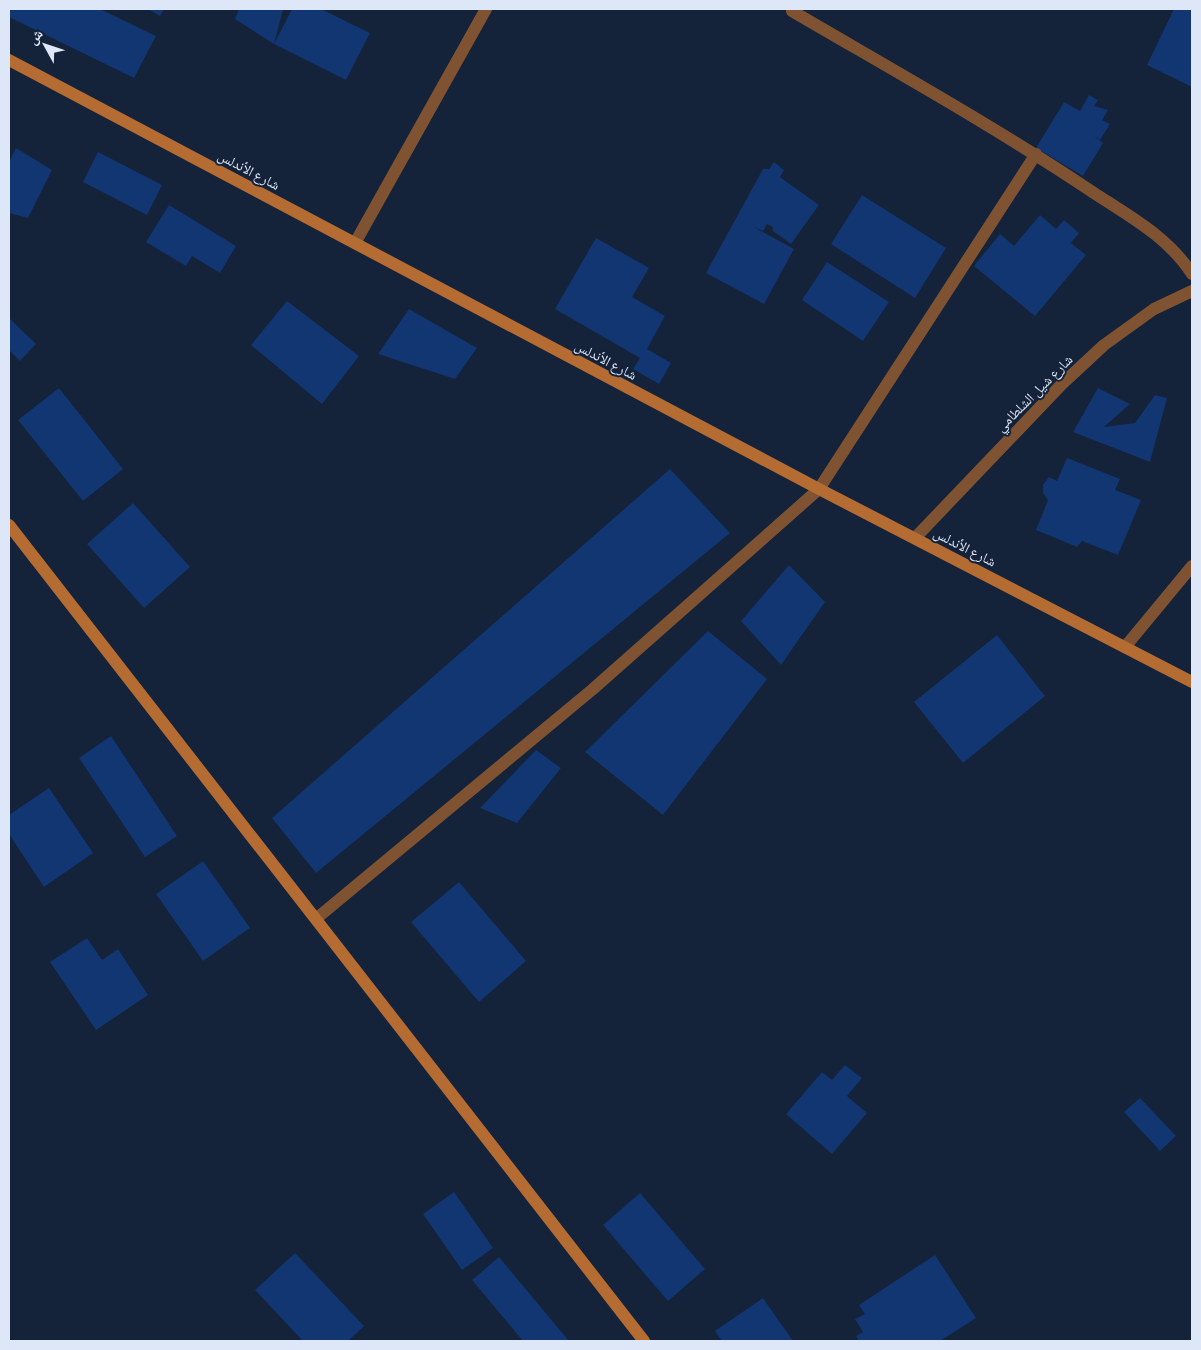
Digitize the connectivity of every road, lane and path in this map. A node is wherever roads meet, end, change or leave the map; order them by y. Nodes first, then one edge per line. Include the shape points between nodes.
1 (486, 9) edge
2 (792, 11) dead end
3 (9, 60) edge
4 (1036, 154) junction
5 (355, 243) junction
6 (1192, 274) edge
7 (1192, 291) edge
8 (819, 489) junction
9 (9, 525) edge
10 (915, 538) junction
11 (1192, 566) edge
12 (1125, 647) junction
13 (1192, 682) edge
14 (317, 918) junction
15 (644, 1341) edge

1 - 5 street
2 - 4 street
3 - 5 main road, شارع الأندلس
4 - 6 street via 1164,240
4 - 8 street
5 - 8 main road, شارع الأندلس
7 - 10 street, شارع شيل الشلطامي via 1154,309 1104,345 1062,384
8 - 10 main road, شارع الأندلس
8 - 14 street via 593,689
9 - 14 main road
10 - 12 main road, شارع الأندلس
11 - 12 street
12 - 13 main road, شارع الأندلس
14 - 15 main road

